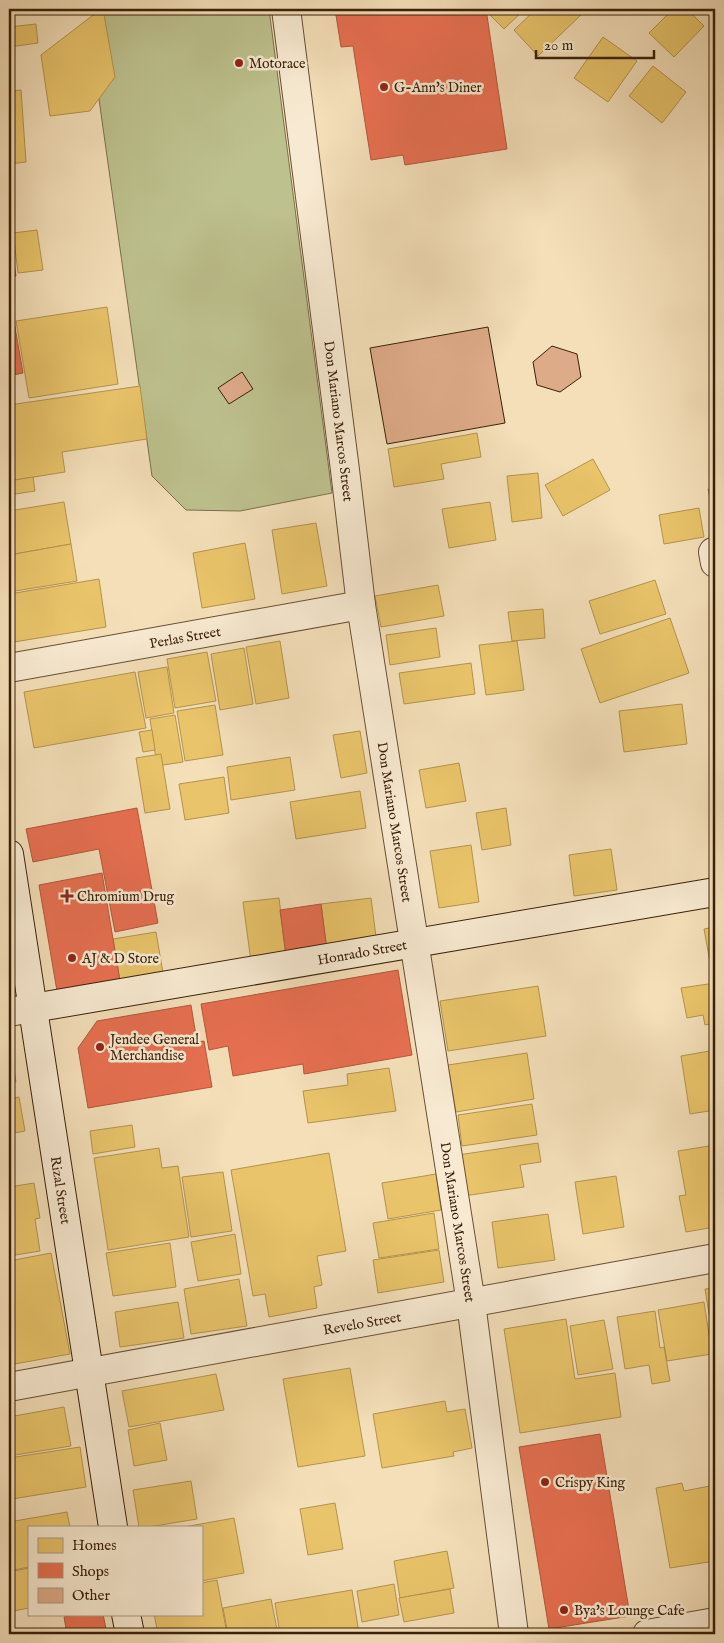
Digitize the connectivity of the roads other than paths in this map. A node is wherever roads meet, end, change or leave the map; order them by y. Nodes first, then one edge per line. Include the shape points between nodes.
1 (286, 9) edge
2 (360, 605) junction
3 (9, 668) edge
4 (9, 854) edge
5 (715, 892) edge
6 (414, 943) junction
7 (21, 1010) edge
8 (715, 1258) edge
9 (471, 1303) junction
10 (89, 1372) junction
11 (9, 1387) edge
12 (113, 1526) edge
13 (126, 1616) edge
14 (715, 1622) edge
15 (130, 1634) edge
16 (514, 1634) edge
17 (647, 1634) edge

1 - 2 street, Don Mariano Marcos Street
2 - 3 street, Perlas Street
2 - 6 street, Don Mariano Marcos Street
4 - 7 street, Rizal Street
5 - 6 street, Honrado Street
6 - 7 street, Honrado Street
6 - 9 street, Don Mariano Marcos Street
7 - 10 street, Rizal Street
8 - 9 street, Revelo Street
9 - 10 street, Revelo Street
9 - 16 street, Don Mariano Marcos Street
10 - 11 street, Revelo Street
10 - 12 street, Rizal Street
13 - 15 street
14 - 17 street

